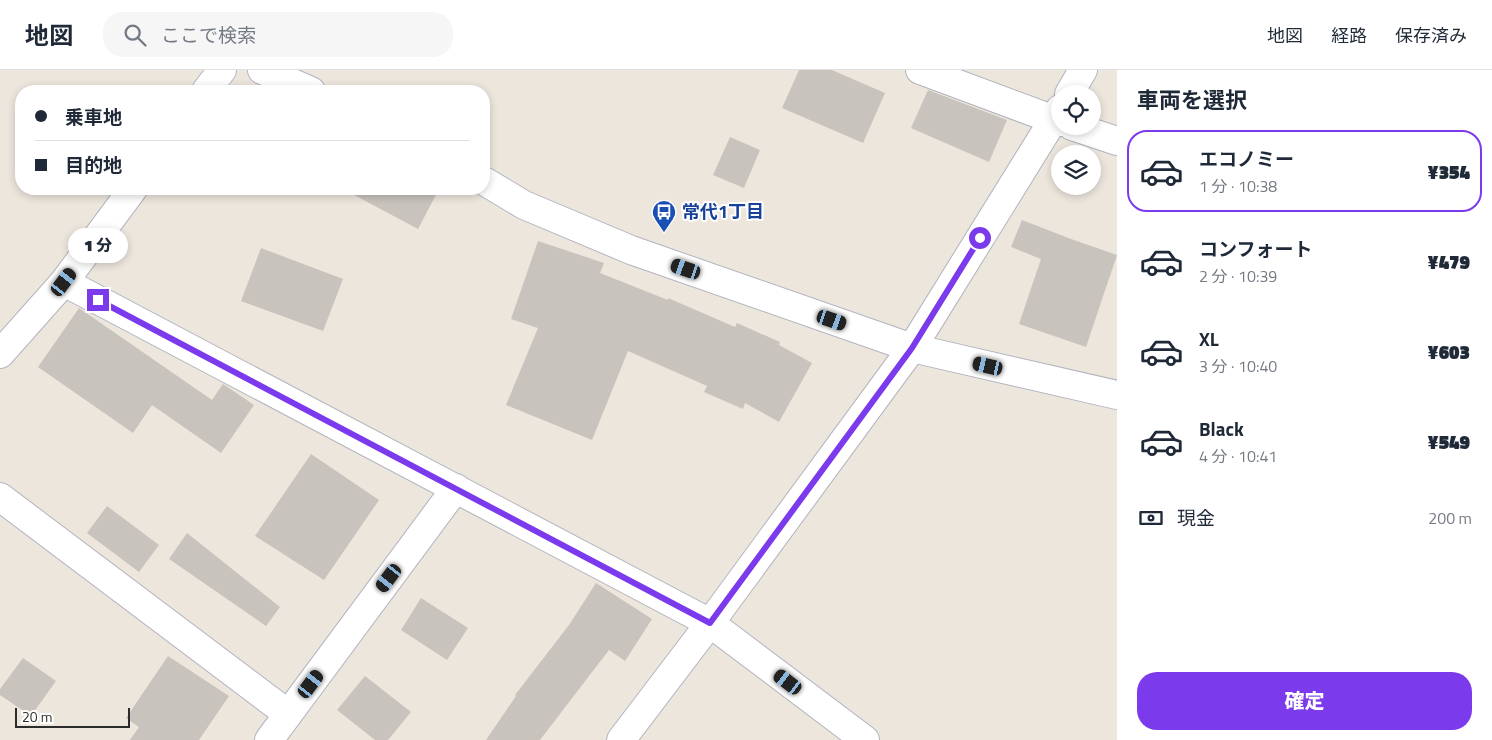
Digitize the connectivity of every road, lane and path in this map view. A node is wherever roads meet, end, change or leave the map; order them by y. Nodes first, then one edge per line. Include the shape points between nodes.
1 (222, 70) edge
2 (262, 70) edge
3 (920, 70) edge
4 (1083, 70) edge
5 (211, 85) edge
6 (297, 85) edge
7 (1074, 85) edge
8 (1051, 116) edge
9 (1051, 135) edge
10 (1101, 135) edge
11 (1117, 141) edge
12 (490, 185) edge
13 (129, 195) edge
14 (64, 282) junction
15 (912, 348) junction
16 (0, 354) edge
17 (1117, 395) edge
18 (456, 488) junction
19 (0, 497) edge
20 (710, 623) junction
21 (288, 714) junction
22 (269, 740) edge
23 (621, 740) edge
24 (865, 740) edge

1 - 5 street
2 - 6 street
3 - 8 street
4 - 7 street
9 - 15 street
10 - 11 street
12 - 15 street via 524,205 631,250
13 - 14 street
14 - 16 street
14 - 18 street
15 - 17 street
15 - 20 street
18 - 20 street
18 - 21 street
19 - 21 street
20 - 23 street
20 - 24 street
21 - 22 street

